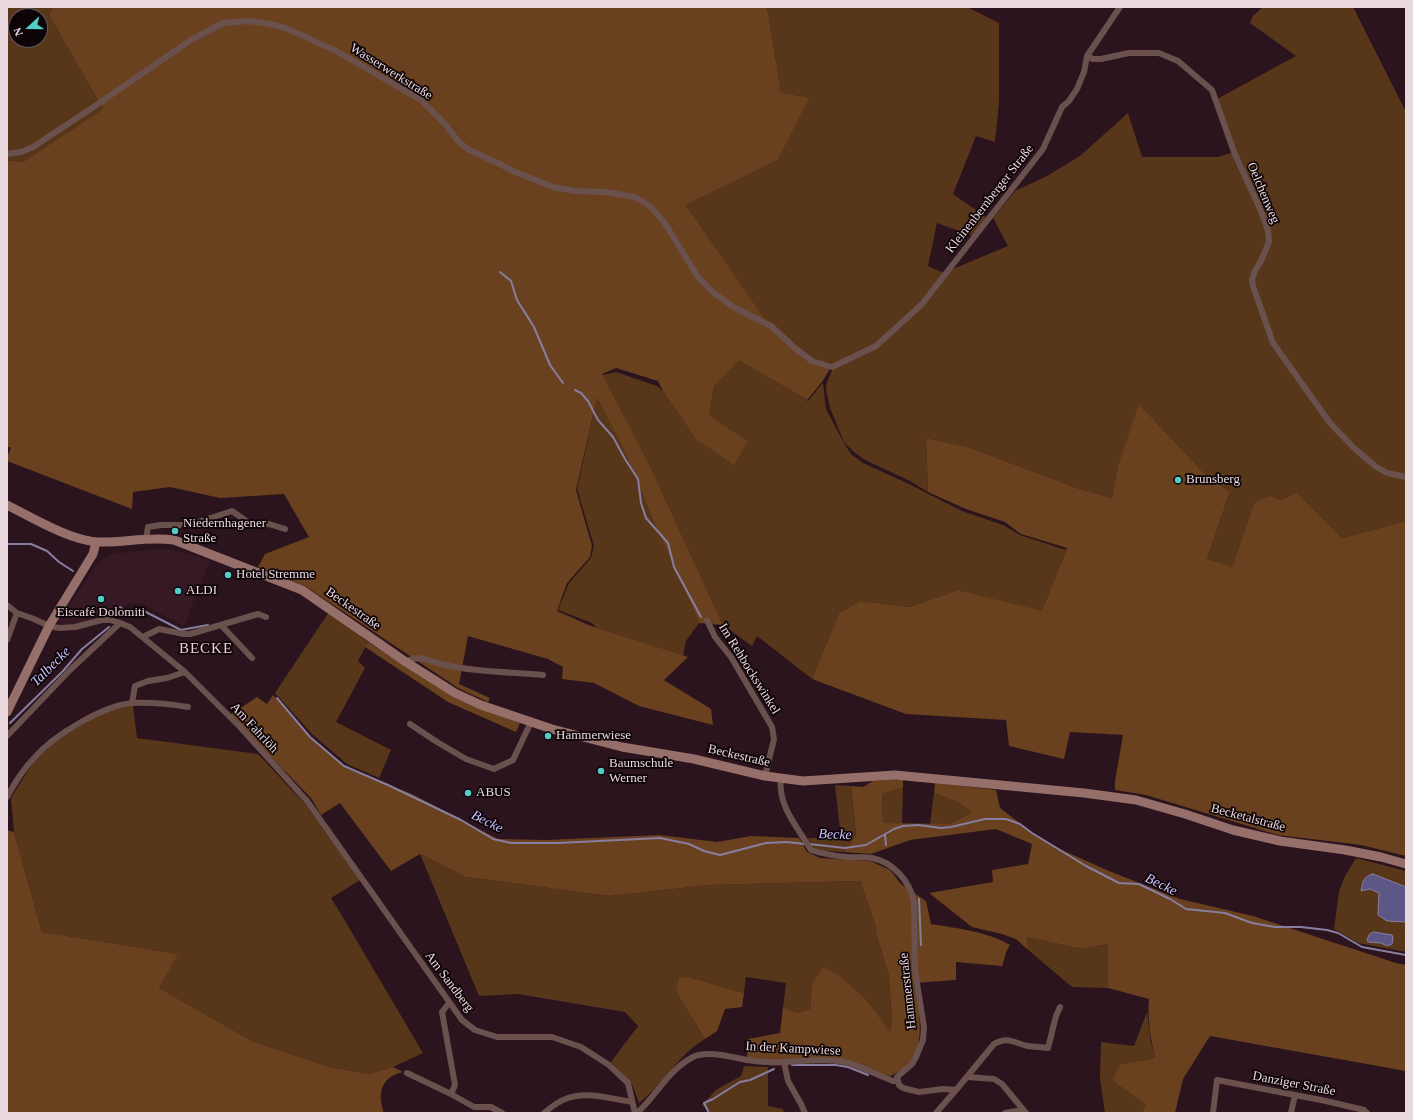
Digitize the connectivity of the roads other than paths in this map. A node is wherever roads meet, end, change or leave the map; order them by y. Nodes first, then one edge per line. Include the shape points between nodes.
1 (1120, 7) edge
2 (1087, 56) junction
3 (7, 154) edge
4 (832, 367) joint
5 (1406, 477) edge
6 (7, 505) edge
7 (285, 529) dead end
8 (146, 539) junction
9 (96, 542) junction
10 (7, 605) edge
11 (18, 613) junction
12 (266, 617) dead end
13 (706, 620) dead end
14 (120, 623) junction
15 (221, 625) junction
16 (49, 626) junction
17 (143, 637) junction
18 (7, 640) edge
19 (252, 658) dead end
20 (406, 662) junction
21 (185, 672) junction
22 (543, 675) dead end
23 (132, 703) junction
24 (188, 707) dead end
25 (7, 712) edge
26 (531, 722) junction
27 (410, 724) dead end
28 (7, 736) edge
29 (765, 776) junction
30 (781, 778) junction
31 (1084, 794) joint
32 (7, 797) edge
33 (307, 801) joint
34 (1406, 864) edge
35 (449, 1003) junction
36 (1060, 1007) dead end
37 (784, 1062) junction
38 (407, 1073) dead end
39 (968, 1077) junction
40 (898, 1081) junction
41 (956, 1090) junction
42 (451, 1094) junction
43 (1295, 1095) junction
44 (632, 1102) junction
45 (1024, 1111) edge
46 (502, 1113) edge
47 (544, 1113) edge
48 (636, 1113) edge
49 (805, 1113) edge
50 (936, 1113) edge
51 (1005, 1113) edge
52 (1213, 1113) edge
53 (1291, 1113) edge
54 (1367, 1113) edge

1 - 2 street, Kleinenbernberger Straße
2 - 4 street, Kleinenbernberger Straße via 1077,89 1062,107 1043,149 922,304 876,346
2 - 5 street, Oelchenweg via 1101,59 1129,53 1159,53 1178,60 1212,90 1234,152 1268,231 1266,251 1252,279 1273,343 1330,423 1354,448 1375,466 1388,473
3 - 4 street, Wasserwerkstraße via 21,152 33,146 191,40 223,23 249,21 286,28 338,52 421,100 469,150 515,172 553,186 575,191 635,197 650,206 664,222 698,277 714,293 733,307 771,326 812,361
6 - 9 main road via 74,537
7 - 8 street via 269,524 249,523 232,511 189,525 148,527
8 - 9 main road
8 - 20 main road, Beckestraße via 174,540 302,590
9 - 16 main road via 93,554
10 - 11 street
11 - 16 street
11 - 18 street
12 - 15 street via 258,614
13 - 29 street, Im Rehbockswinkel via 772,727 774,739
14 - 16 street, Am Fahrlöh via 102,620 75,627
14 - 17 street, Am Fahrlöh
14 - 28 street via 70,670
15 - 17 street via 190,634 159,629
15 - 19 street
16 - 25 main road
17 - 21 street, Am Fahrlöh
20 - 22 street via 418,658 469,669
20 - 26 main road, Beckestraße via 455,693
21 - 23 street via 135,686
21 - 33 street, Am Fahrlöh via 240,727
23 - 24 street
23 - 32 street via 83,721 43,748 18,777
26 - 27 street via 513,760 494,769 466,759
26 - 29 main road, Beckestraße via 622,747 694,759
29 - 30 main road, Beckestraße
30 - 31 main road, Beckestraße via 803,781 895,775
30 - 40 street, Hammerstraße via 780,788 784,804 811,850 822,854 879,860 898,872 912,893 915,971 924,1027 923,1040 916,1057 897,1077
31 - 34 main road, Becketalstraße via 1136,800 1280,842 1345,850
33 - 35 street, Am Sandberg
35 - 42 street via 442,1012 454,1085
35 - 44 street, Am Sandberg via 462,1020 475,1030 497,1037 552,1037 581,1047 609,1065 628,1083
36 - 39 street via 1048,1048 1002,1040 994,1044
37 - 40 street, In der Kampwiese via 844,1062
37 - 48 street, In der Kampwiese via 701,1054 671,1073
37 - 49 street via 788,1081
38 - 42 street
39 - 41 street
39 - 45 street via 989,1078 1002,1084
40 - 41 street via 902,1088 919,1092
41 - 50 street
42 - 46 street via 474,1107 491,1108
43 - 52 street, Danziger Straße via 1217,1080
43 - 53 street
43 - 54 street, Danziger Straße via 1364,1110
44 - 47 street via 581,1095 568,1098
44 - 48 street, Am Sandberg
45 - 51 street

